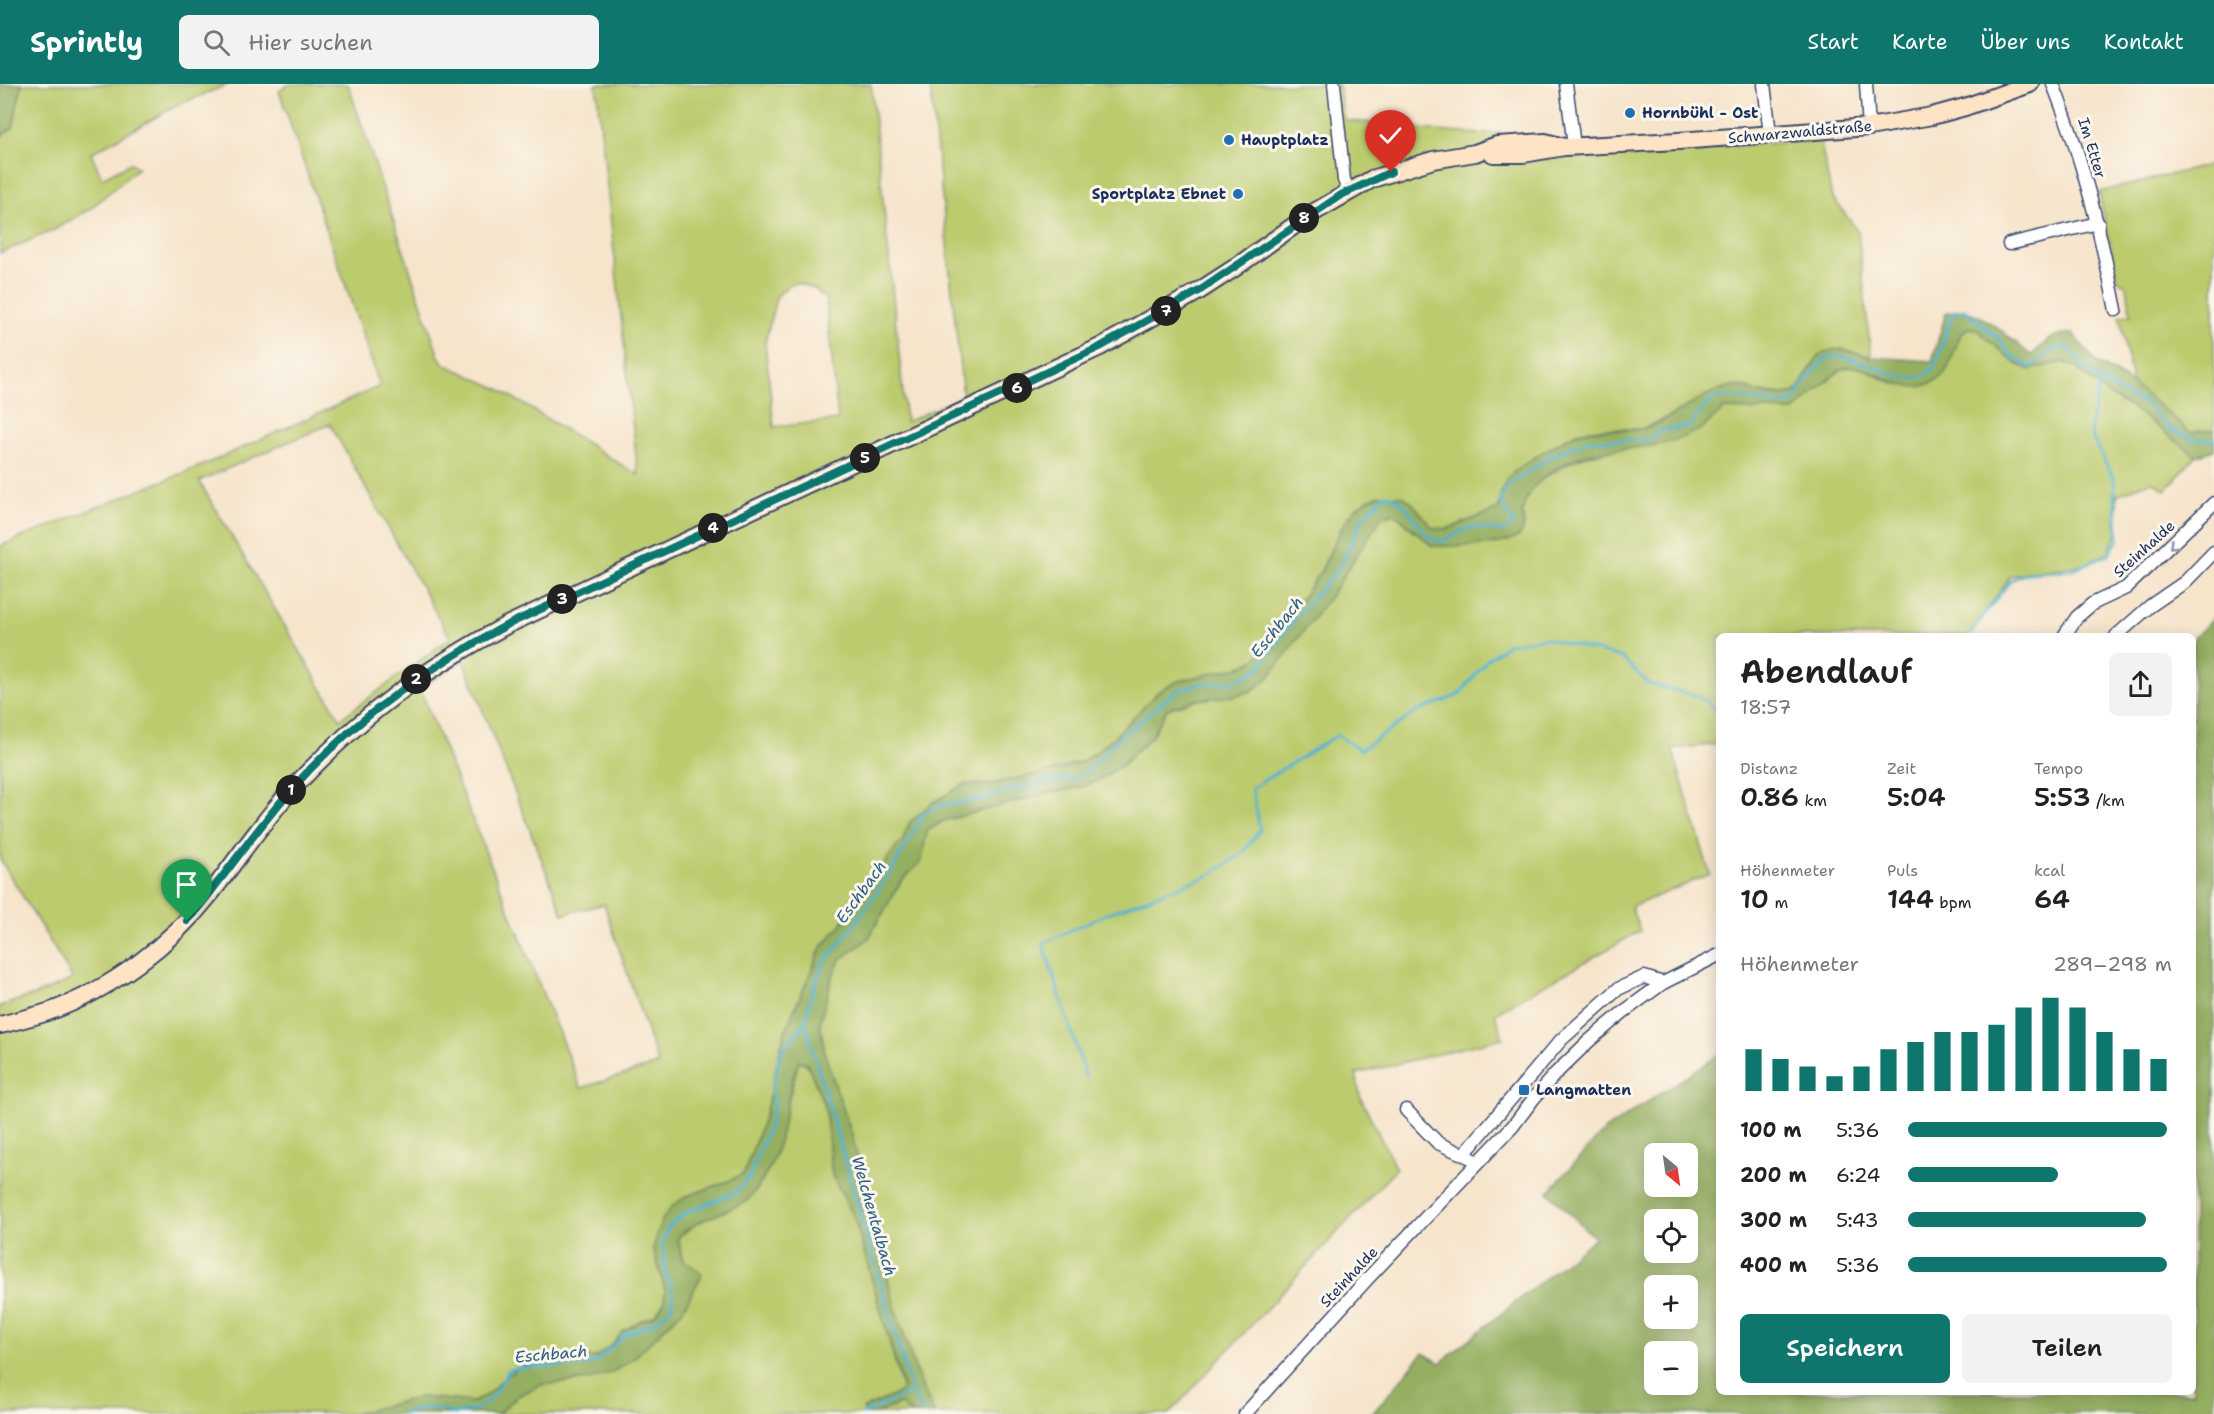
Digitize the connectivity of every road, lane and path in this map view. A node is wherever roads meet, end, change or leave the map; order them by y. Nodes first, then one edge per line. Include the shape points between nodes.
1 (1334, 84) edge
2 (1566, 84) edge
3 (1764, 84) edge
4 (1866, 84) edge
5 (2030, 84) edge
6 (2053, 84) edge
7 (1869, 127) junction
8 (1770, 134) junction
9 (1569, 146) junction
10 (1349, 191) junction
11 (2098, 223) junction
12 (2009, 244) dead end
13 (2116, 310) dead end
14 (2214, 503) edge
15 (2214, 552) edge
16 (2066, 633) edge
17 (2119, 633) edge
18 (1716, 956) edge
19 (1663, 983) junction
20 (0, 1025) edge
21 (1406, 1110) dead end
22 (1464, 1154) junction
23 (1479, 1163) junction
24 (1245, 1414) edge

1 - 10 street via 1344,180
2 - 9 street
3 - 8 street
4 - 7 street
5 - 7 main road, Schwarzwaldstraße via 1943,113
6 - 11 street, Im Etter via 2072,132
7 - 8 main road, Schwarzwaldstraße
8 - 9 main road, Schwarzwaldstraße
9 - 10 main road, Schwarzwaldstraße via 1545,142 1497,145 1391,172
10 - 20 main road, Schwarzwaldstraße via 1206,286 1100,347 507,625 439,663 329,750 264,822 187,921 151,953 78,999 49,1012
11 - 12 street
11 - 13 street, Im Etter
14 -> 16 street, Steinhalde via 2126,588 2092,604
15 - 17 street via 2184,582
18 - 19 street, Steinhalde
19 - 22 street via 1644,977 1618,989 1561,1040
19 - 23 street, Steinhalde via 1622,1013 1555,1074
21 - 22 street via 1438,1143
22 - 23 street
23 - 24 street, Steinhalde

